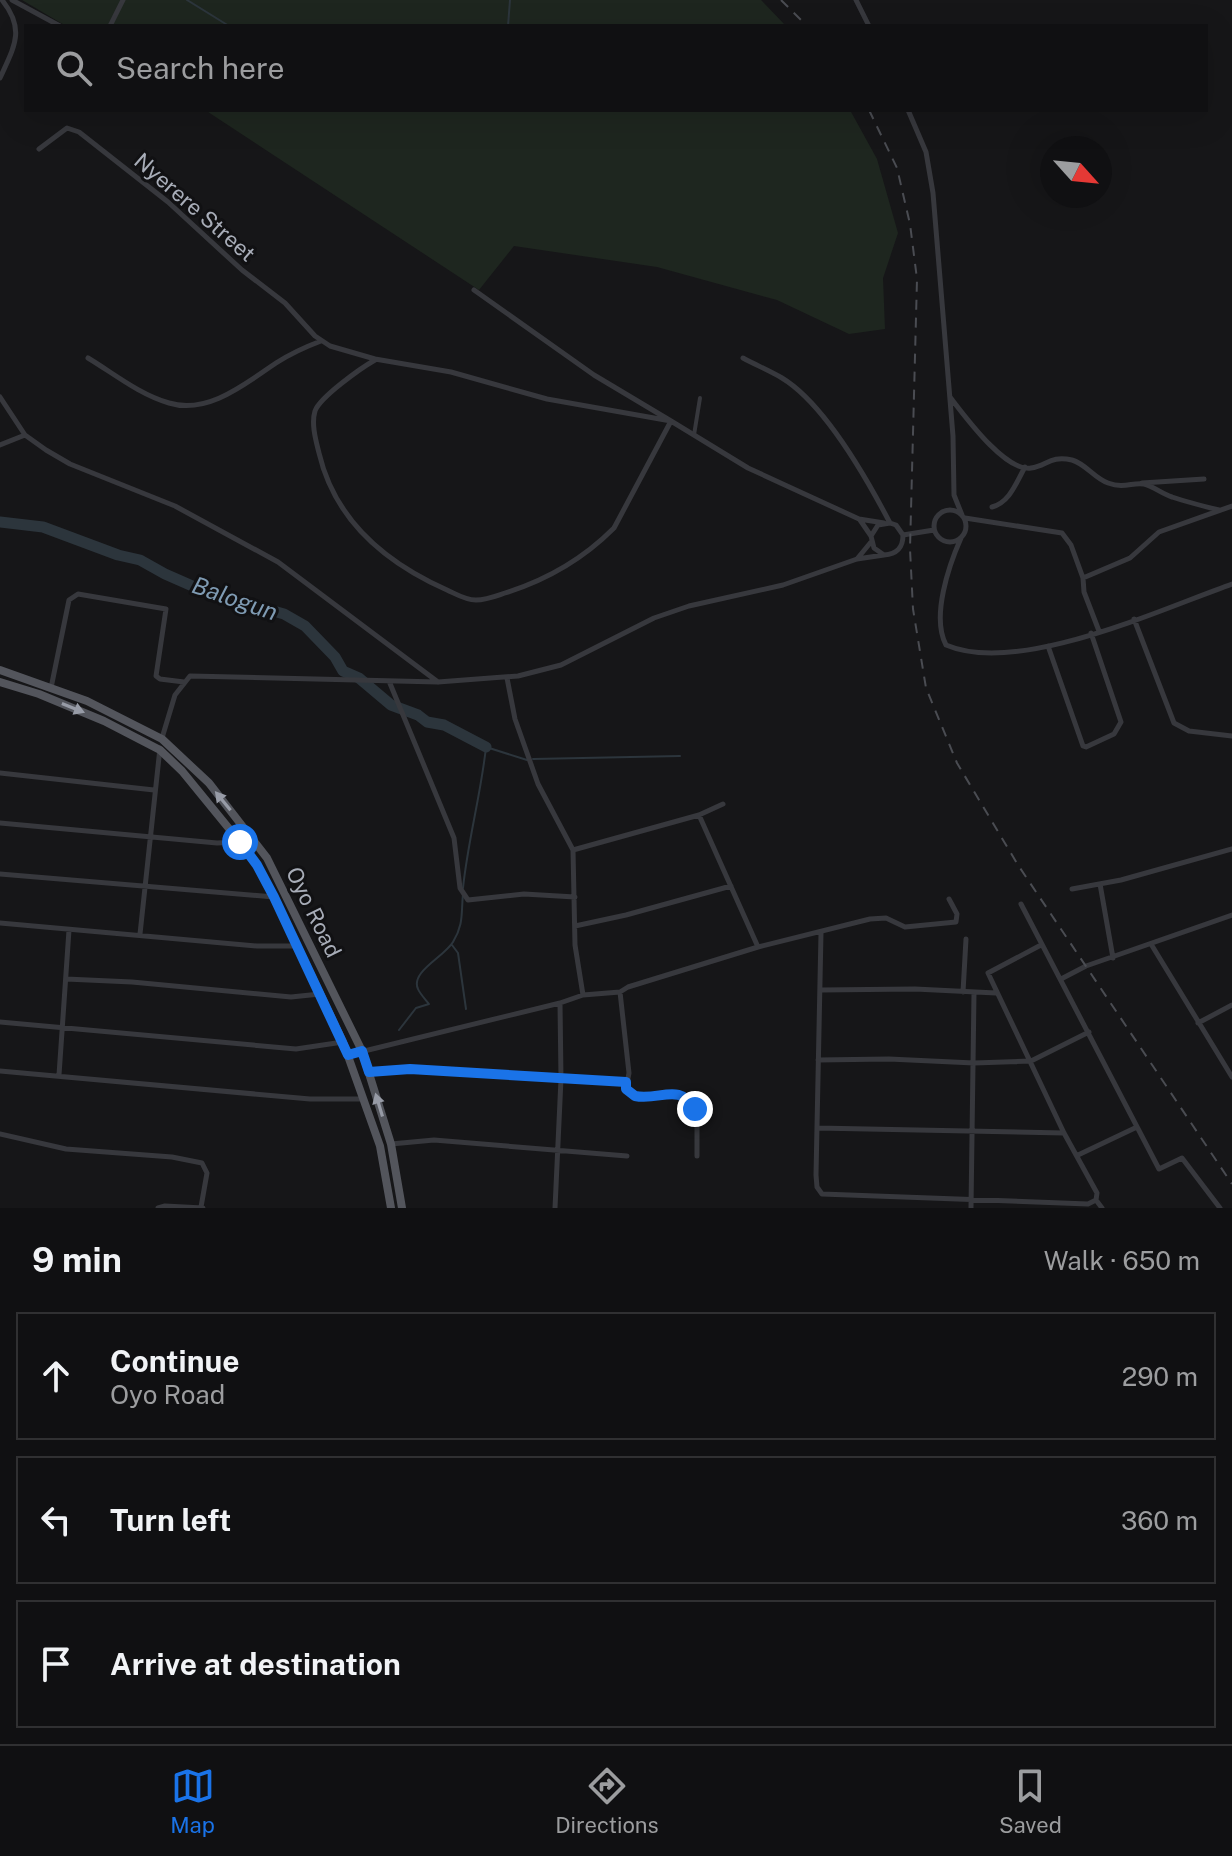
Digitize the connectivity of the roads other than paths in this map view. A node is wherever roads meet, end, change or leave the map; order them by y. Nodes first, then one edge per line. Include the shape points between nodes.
1 (2, 0) edge
2 (12, 0) edge
3 (123, 0) edge
4 (856, 0) edge
5 (56, 24) edge
6 (111, 24) edge
7 (868, 24) edge
8 (0, 78) edge
9 (909, 112) edge
10 (39, 149) dead end
11 (474, 290) dead end
12 (321, 341) junction
13 (88, 358) dead end
14 (743, 358) dead end
15 (375, 359) junction
16 (0, 397) edge
17 (950, 397) junction
18 (700, 398) dead end
19 (671, 421) junction
20 (25, 435) junction
21 (694, 437) junction
22 (0, 445) edge
23 (1025, 467) junction
24 (1204, 479) dead end
25 (1141, 483) junction
26 (954, 495) junction
27 (1232, 506) edge
28 (992, 507) dead end
29 (947, 510) junction
30 (1219, 510) junction
31 (963, 517) junction
32 (859, 519) junction
33 (887, 523) junction
34 (934, 530) junction
35 (903, 535) junction
36 (961, 538) junction
37 (871, 539) junction
38 (946, 542) junction
39 (884, 555) junction
40 (952, 558) junction
41 (857, 559) junction
42 (1083, 578) junction
43 (1232, 584) edge
44 (1134, 619) junction
45 (1099, 631) junction
46 (1091, 633) junction
47 (1048, 646) junction
48 (0, 670) edge
49 (507, 678) junction
50 (389, 681) junction
51 (0, 682) edge
52 (185, 682) junction
53 (438, 682) junction
54 (51, 688) junction
55 (1232, 736) edge
56 (162, 739) junction
57 (160, 750) junction
58 (0, 773) edge
59 (154, 790) junction
60 (723, 804) dead end
61 (699, 815) junction
62 (0, 823) edge
63 (150, 836) junction
64 (240, 842) junction
65 (1232, 849) edge
66 (573, 850) junction
67 (0, 874) edge
68 (1100, 884) junction
69 (147, 886) junction
70 (731, 886) junction
71 (1072, 889) dead end
72 (274, 897) junction
73 (575, 897) junction
74 (949, 899) dead end
75 (1021, 904) dead end
76 (1232, 915) edge
77 (0, 923) edge
78 (575, 926) junction
79 (69, 930) junction
80 (821, 933) junction
81 (140, 934) junction
82 (966, 939) dead end
83 (1151, 944) junction
84 (1041, 945) junction
85 (296, 946) junction
86 (758, 947) junction
87 (1113, 958) junction
88 (66, 979) junction
89 (1061, 979) junction
90 (821, 990) junction
91 (620, 992) junction
92 (963, 992) junction
93 (974, 993) junction
94 (996, 993) junction
95 (320, 994) junction
96 (583, 995) junction
97 (560, 1003) junction
98 (1232, 1005) edge
99 (0, 1022) edge
100 (1198, 1023) junction
101 (64, 1028) junction
102 (1089, 1032) junction
103 (343, 1042) junction
104 (362, 1051) junction
105 (348, 1055) junction
106 (818, 1060) junction
107 (1031, 1061) junction
108 (974, 1063) junction
109 (0, 1071) edge
110 (369, 1072) junction
111 (59, 1075) junction
112 (1232, 1077) edge
113 (561, 1079) junction
114 (626, 1082) junction
115 (364, 1099) junction
116 (1137, 1127) junction
117 (817, 1128) junction
118 (971, 1131) junction
119 (1064, 1133) junction
120 (0, 1134) edge
121 (391, 1144) junction
122 (557, 1149) junction
123 (1078, 1155) junction
124 (627, 1156) dead end
125 (697, 1156) dead end
126 (971, 1198) junction
127 (1096, 1200) junction
128 (158, 1208) edge
129 (202, 1208) edge
130 (391, 1208) edge
131 (402, 1208) edge
132 (555, 1208) edge
133 (971, 1208) edge
134 (1102, 1208) edge
135 (1220, 1208) edge

1 - 8 street via 16,32
2 - 5 street
3 - 6 street
4 - 7 street
9 - 17 street via 929,164
10 - 12 street, Nyerere Street via 67,128 79,132 285,303
11 - 19 street via 594,375
12 - 13 street via 231,393 191,406 153,397
12 - 15 street
14 - 33 street via 804,395 859,467
15 - 19 street
15 - 19 street via 326,397 314,416 332,495 376,547 424,579 472,600 536,583 600,542 621,517
16 - 20 street
17 - 23 street via 1001,455
17 - 26 street
18 - 21 street
19 - 21 street
20 - 22 street
20 - 53 street via 70,464 175,506 278,562
21 - 32 street
23 - 25 street via 1070,460 1122,488
23 - 28 street via 1009,496
24 - 25 street
25 - 30 street
26 - 29 street
26 - 31 street
27 - 30 street
29 - 31 street
29 - 34 street via 936,518
30 - 42 street via 1159,532 1130,558
31 - 36 street via 967,527
31 - 42 street via 1062,533
32 - 33 street
32 - 37 street
33 - 35 street
33 - 37 street via 873,530
34 - 35 street
34 - 38 street
35 - 39 street via 901,548
36 - 38 street
36 - 40 street
37 - 39 street
37 - 41 street
38 - 40 street
39 - 41 street
40 - 47 street via 941,622 946,645 985,654
41 - 49 street via 794,582 677,610 561,665
42 - 45 street
43 - 44 street
44 - 45 street
44 - 55 street via 1174,723 1189,731
45 - 46 street
46 - 47 street
46 - 47 street via 1121,722 1114,734 1086,747
48 - 54 main road, Oyo Road
49 - 53 street
49 - 66 street via 538,784
50 - 52 street via 190,676
50 - 53 street
50 - 73 street via 454,838 462,893 468,900 524,894
51 -> 57 main road, Oyo Road via 104,721
52 - 54 street via 156,676 166,609 78,594 69,600
52 - 56 street via 175,695
54 - 56 main road, Oyo Road
56 - 57 street
104 -> 56 main road, Oyo Road via 267,858 209,783
57 - 59 street
57 - 64 main road, Oyo Road
58 - 59 street
59 - 63 street
60 - 61 street
61 - 66 street
61 - 70 street
62 - 63 street
63 - 64 street
63 - 69 street
64 - 72 main road, Oyo Road
65 - 68 street
66 - 73 street
67 - 69 street
68 - 71 street
68 - 87 street
69 - 72 street
69 - 81 street
70 - 78 street
70 - 86 street
72 - 85 main road, Oyo Road
73 - 78 street
74 - 80 street via 956,922 905,927 886,918 870,919
75 - 84 street
76 - 83 street
77 - 79 street
78 - 96 street
79 - 81 street
79 - 88 street
80 - 86 street
80 - 90 street
81 - 85 street
82 - 92 street
83 - 87 street
83 - 100 street
84 - 89 street
84 - 94 street via 988,973
85 - 95 main road, Oyo Road
86 - 91 street
87 - 89 street
88 - 95 street via 291,997
88 - 101 street
89 - 102 street
90 - 92 street
90 - 106 street
91 - 96 street
91 - 114 street
92 - 93 street
93 - 94 street
93 - 108 street
94 - 107 street
95 - 103 main road, Oyo Road
96 - 97 street
97 - 104 street
97 - 113 street
98 - 100 street
99 - 101 street
100 - 112 street
101 - 103 street via 296,1049
101 - 111 street
102 - 107 street
102 - 116 street
103 - 105 main road, Oyo Road
104 - 105 street
104 - 110 main road, Oyo Road
105 - 115 main road, Oyo Road
106 - 108 street
106 - 117 street
107 - 108 street
107 - 119 street
108 - 118 street
109 - 111 street
110 - 113 street via 410,1069
121 -> 110 main road, Oyo Road
111 - 115 street via 310,1099
113 - 114 street
113 - 122 street
114 - 125 street via 626,1089 640,1098 677,1094 689,1099 697,1115
115 - 130 main road, Oyo Road via 380,1146
116 - 123 street
116 - 135 street via 1159,1169 1182,1158
117 - 118 street
117 - 126 street via 817,1187 822,1194
118 - 119 street
118 - 126 street
119 - 123 street
120 - 129 street via 66,1149 202,1163 207,1173
121 - 122 street via 434,1140
121 - 131 main road, Oyo Road
122 - 124 street
122 - 132 street
123 - 127 street
126 - 127 street via 1085,1204
126 - 133 street
127 - 134 street
128 - 129 street

